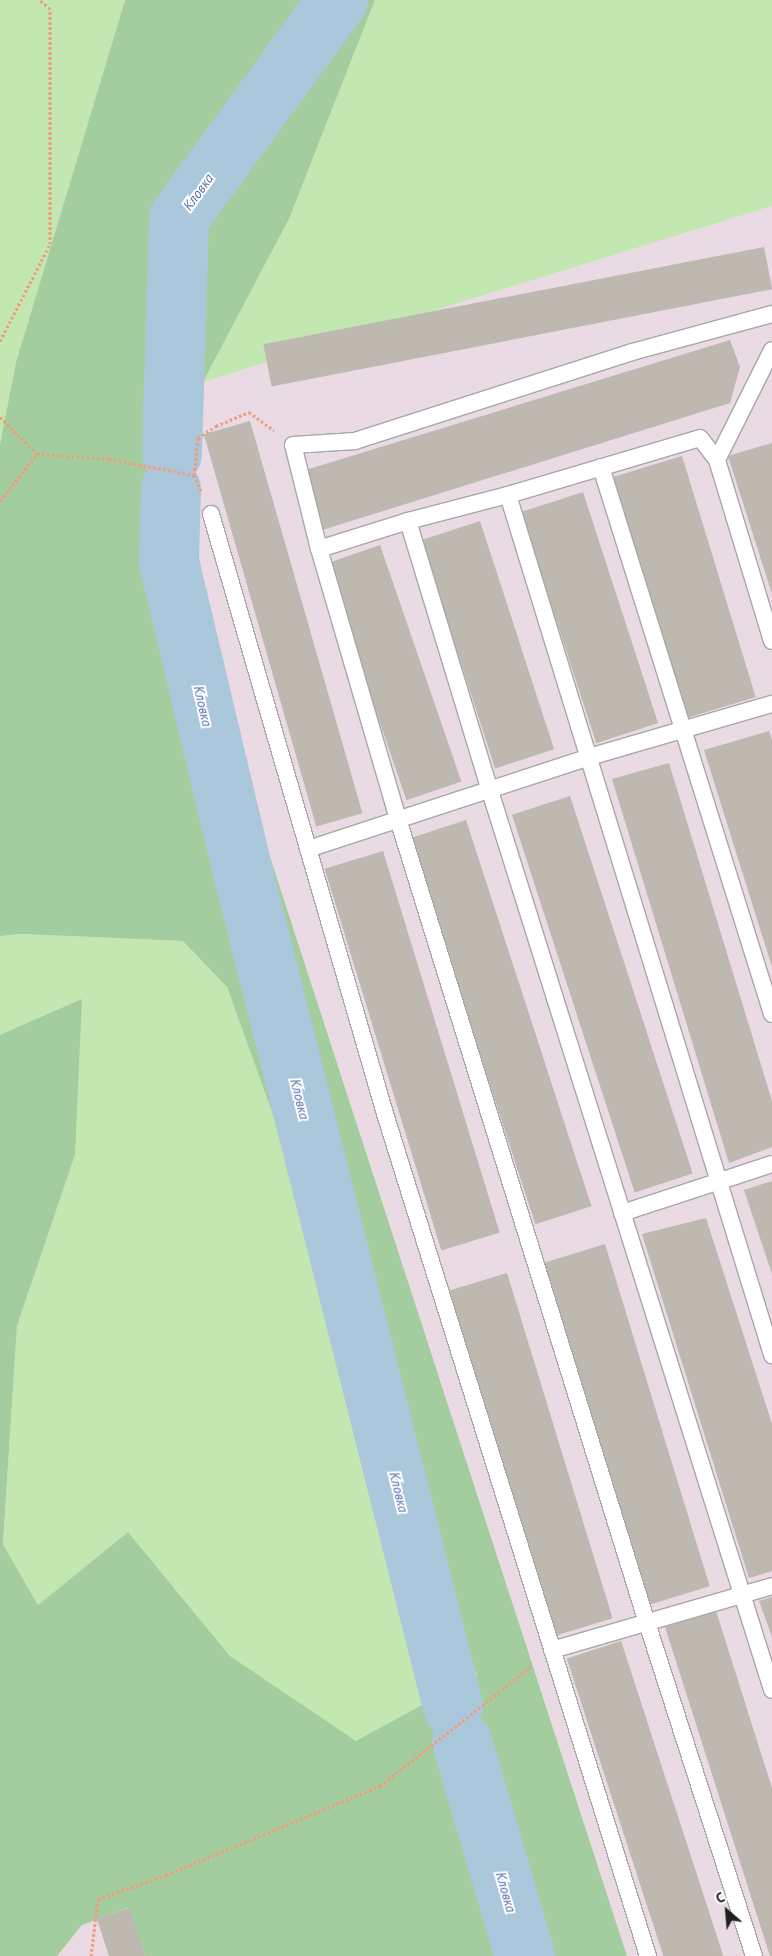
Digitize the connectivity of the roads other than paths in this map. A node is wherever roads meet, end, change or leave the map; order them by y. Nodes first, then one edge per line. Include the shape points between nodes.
1 (772, 314) edge
2 (772, 350) edge
3 (717, 460) junction
4 (601, 467) junction
5 (508, 495) junction
6 (211, 514) road end
7 (408, 521) junction
8 (319, 549) junction
9 (772, 641) edge
10 (772, 704) edge
11 (683, 729) junction
12 (589, 757) junction
13 (490, 791) junction
14 (398, 819) junction
15 (308, 849) junction
16 (772, 1014) edge
17 (772, 1164) edge
18 (719, 1181) junction
19 (622, 1212) junction
20 (772, 1355) edge
21 (772, 1586) edge
22 (742, 1595) junction
23 (647, 1623) junction
24 (552, 1650) junction
25 (772, 1690) edge
26 (648, 1956) edge
27 (754, 1956) edge

1 - 8 lane via 632,352 355,441 293,445
2 - 3 lane
3 - 4 lane via 700,438
3 - 9 lane
4 - 5 lane
4 - 11 lane
5 - 7 lane
5 - 12 lane
6 - 15 lane
7 - 8 lane
7 - 13 lane
8 - 14 lane
10 - 11 lane
11 - 12 lane
11 - 16 lane
12 - 13 lane
12 - 18 lane
13 - 14 lane
13 - 19 lane
14 - 15 lane
14 - 23 lane
15 - 24 lane via 386,1117
17 - 18 lane
18 - 19 lane
18 - 20 lane
19 - 22 lane
21 - 22 lane
22 - 23 lane
22 - 25 lane
23 - 24 lane
23 - 27 lane
24 - 26 lane

